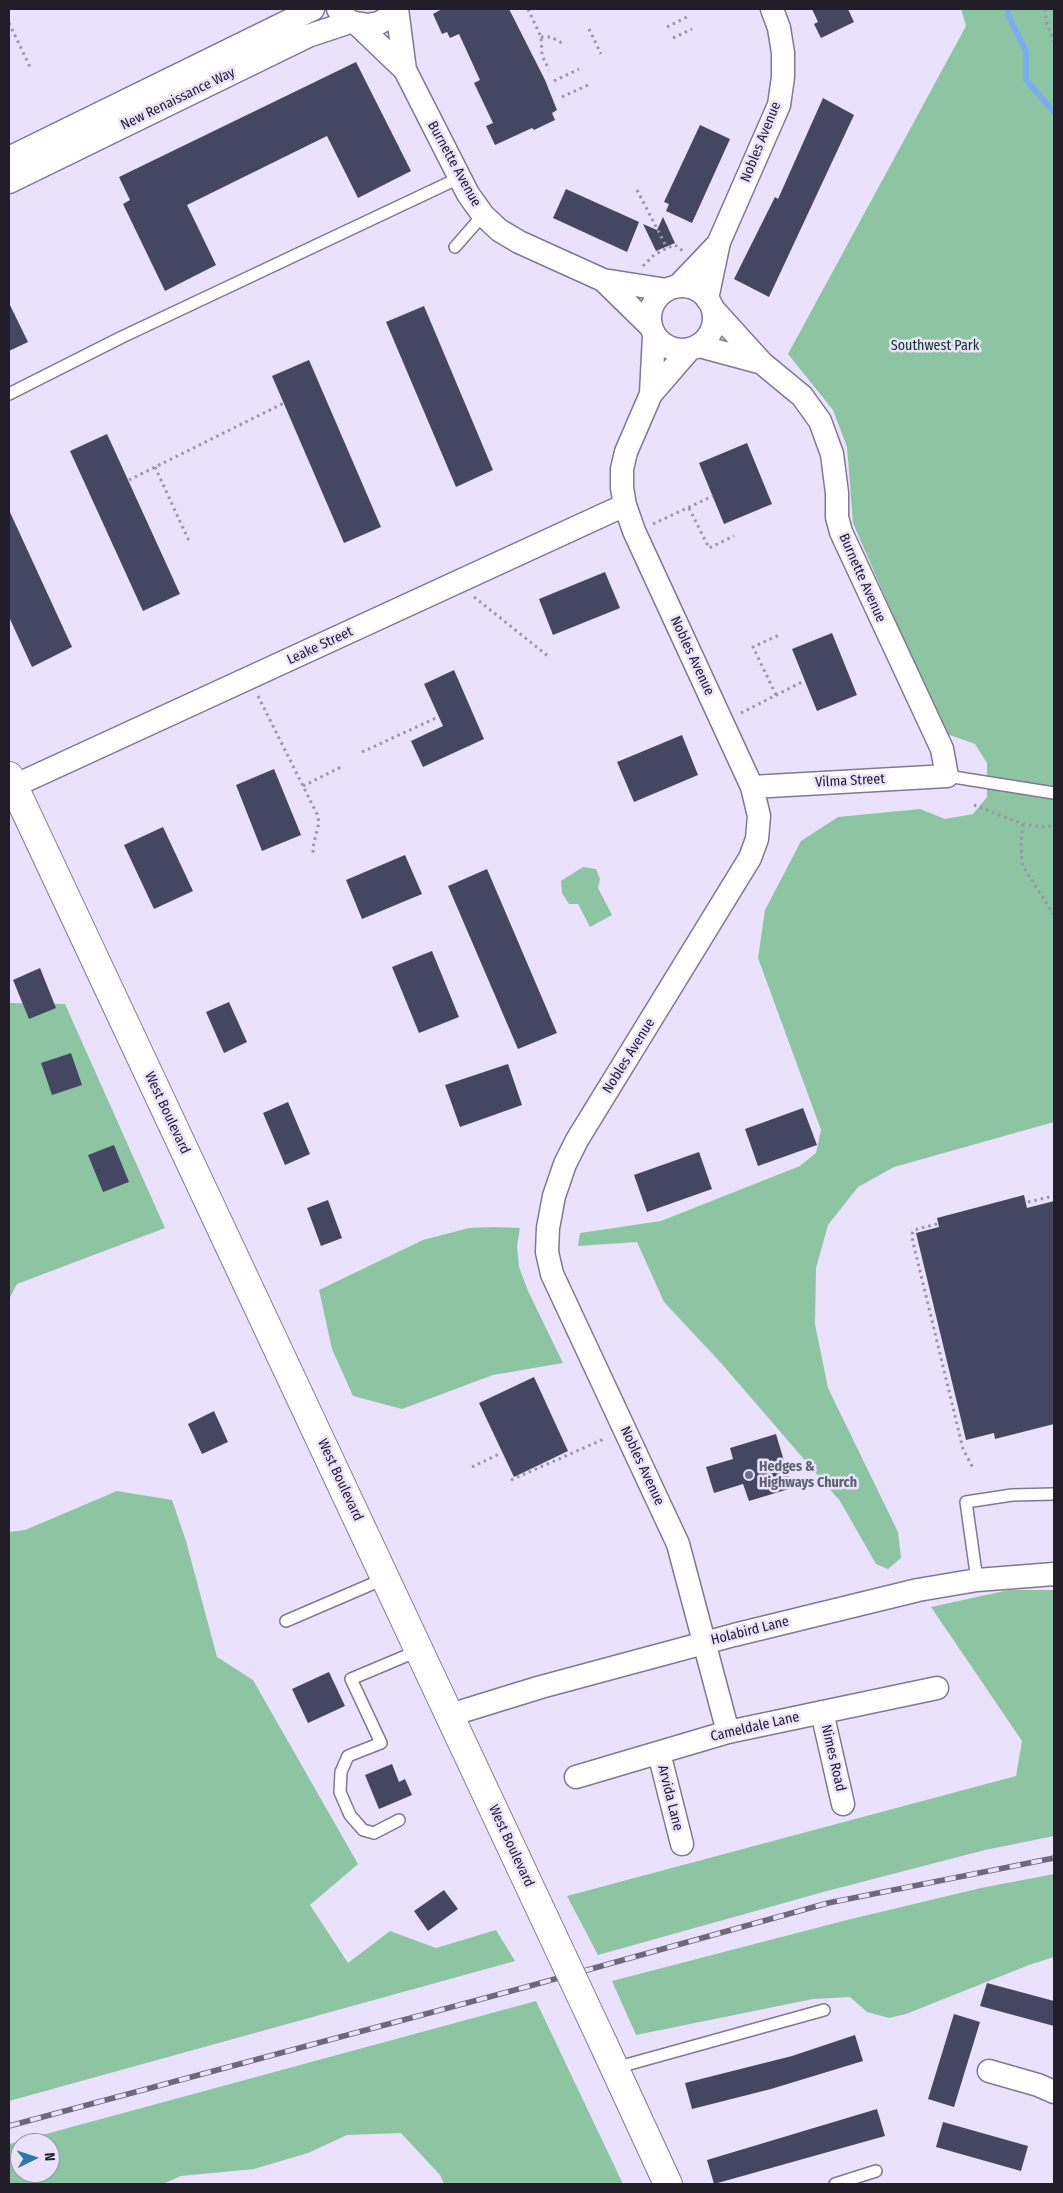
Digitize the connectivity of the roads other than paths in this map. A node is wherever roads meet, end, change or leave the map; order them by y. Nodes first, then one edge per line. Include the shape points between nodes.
1 (313, 9) edge
2 (397, 9) edge
3 (772, 9) edge
4 (349, 18) edge
5 (405, 70) junction
6 (9, 158) edge
7 (460, 178) junction
8 (9, 182) edge
9 (483, 215) junction
10 (719, 242) junction
11 (456, 247) dead end
12 (603, 280) junction
13 (672, 288) junction
14 (710, 304) junction
15 (652, 330) junction
16 (694, 348) junction
17 (762, 363) junction
18 (9, 394) edge
19 (651, 394) junction
20 (625, 505) junction
21 (947, 776) junction
22 (11, 781) edge
23 (752, 787) junction
24 (1054, 793) edge
25 (1054, 1494) edge
26 (1054, 1574) edge
27 (386, 1578) junction
28 (977, 1580) junction
29 (286, 1621) dead end
30 (703, 1643) junction
31 (420, 1650) junction
32 (938, 1688) dead end
33 (822, 1712) junction
34 (450, 1715) junction
35 (728, 1732) junction
36 (659, 1753) junction
37 (576, 1777) dead end
38 (843, 1804) dead end
39 (399, 1820) dead end
40 (682, 1844) dead end
41 (824, 2010) dead end
42 (615, 2068) junction
43 (989, 2071) dead end
44 (1054, 2092) edge
45 (876, 2171) dead end
46 (668, 2184) edge
47 (835, 2184) edge

1 - 6 street, New Renaissance Way
2 - 4 street, New Renaissance Way via 379,23 368,25
2 - 5 street, Burnette Avenue
3 - 10 street, Nobles Avenue via 783,54 779,105
4 - 5 street, Burnette Avenue
4 - 8 street, New Renaissance Way
5 - 7 street, Burnette Avenue
7 - 9 street, Burnette Avenue
7 - 18 lane via 122,337
9 - 11 lane
9 - 12 street, Burnette Avenue via 519,242
10 - 13 street, Nobles Avenue
10 - 14 street, Nobles Avenue
12 - 13 street, Burnette Avenue
12 - 15 street, Burnette Avenue
13 - 14 street via 689,287 699,291
13 - 15 street via 658,296 652,306
14 - 16 street via 714,320 711,331 706,340
14 - 17 street, Burnette Avenue
15 - 16 street via 669,348
15 - 19 street, Nobles Avenue
16 - 17 street, Burnette Avenue
16 - 19 street, Nobles Avenue
17 - 21 street, Burnette Avenue via 802,396 820,421 832,454 841,532 942,749
19 - 20 street, Nobles Avenue via 622,469
20 - 22 street, Leake Street
20 - 23 street, Nobles Avenue
21 - 23 street, Vilma Street
21 - 24 lane
22 - 27 main road, West Boulevard
23 - 30 street, Nobles Avenue via 759,816 757,839 750,858 577,1140 554,1196 548,1228 547,1252 552,1274 672,1529
25 - 28 lane via 1012,1495 966,1502
26 - 28 street, Holabird Lane
27 - 29 lane
27 - 31 main road, West Boulevard
28 - 30 street, Holabird Lane via 918,1590
30 - 34 street, Holabird Lane
30 - 35 street, Nobles Avenue
31 - 34 main road, West Boulevard
31 - 39 lane via 351,1679 380,1743 348,1756 341,1772 340,1792 350,1815 363,1830 374,1833
32 - 33 street, Cameldale Lane
33 - 35 street, Cameldale Lane
33 - 38 street, Nimes Road
34 - 42 main road, West Boulevard, bridge
35 - 36 street, Cameldale Lane
36 - 37 street, Cameldale Lane
36 - 40 street, Arvida Lane
41 - 42 lane
42 - 46 main road, West Boulevard
43 - 44 street
45 - 47 lane

